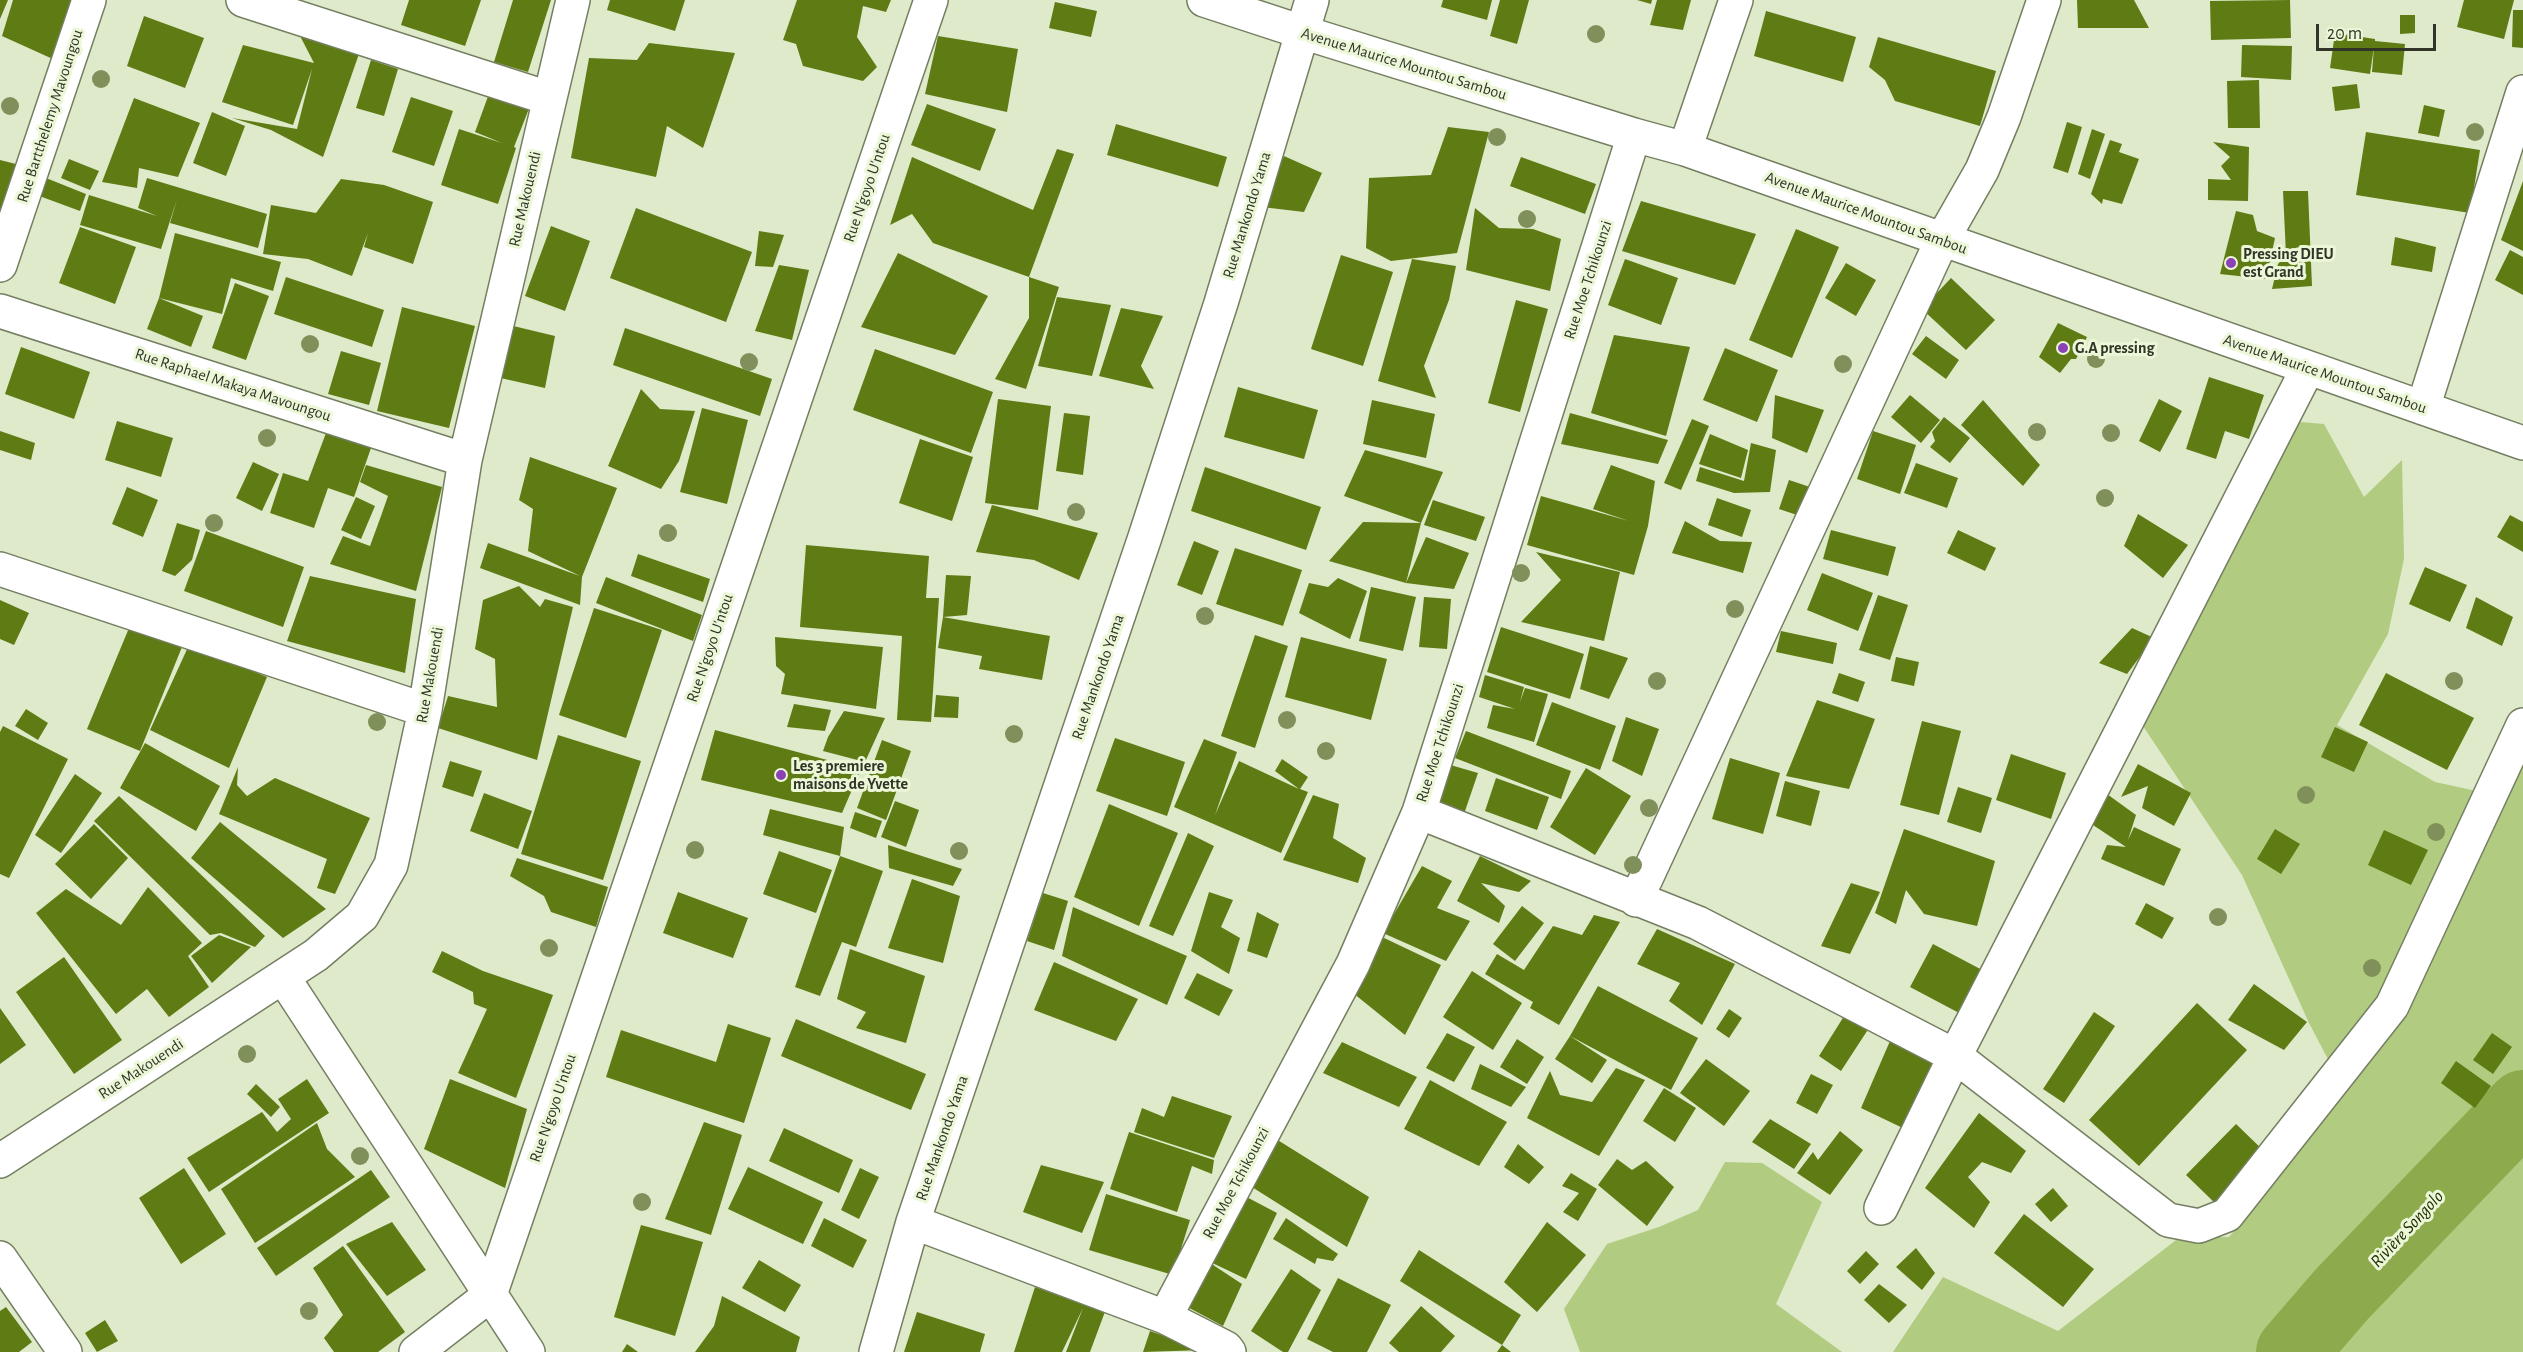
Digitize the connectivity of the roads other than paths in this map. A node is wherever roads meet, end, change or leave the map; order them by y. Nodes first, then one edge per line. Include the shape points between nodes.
1 (89, 0) edge
2 (243, 0) edge
3 (573, 0) edge
4 (931, 0) edge
5 (1204, 0) edge
6 (1312, 0) edge
7 (1736, 0) edge
8 (2044, 0) edge
9 (1302, 32) junction
10 (2523, 92) edge
11 (548, 98) junction
12 (1634, 135) junction
13 (1684, 149) junction
14 (1942, 240) junction
15 (0, 265) edge
16 (0, 311) edge
17 (2308, 368) junction
18 (2424, 408) junction
19 (2523, 443) edge
20 (465, 460) junction
21 (0, 569) edge
22 (425, 711) junction
23 (2523, 725) edge
24 (1419, 812) junction
25 (1636, 900) junction
26 (283, 977) junction
27 (1955, 1056) junction
28 (0, 1161) edge
29 (1881, 1208) dead end
30 (913, 1222) junction
31 (0, 1258) edge
32 (490, 1295) junction
33 (1165, 1317) junction
34 (65, 1352) edge
35 (416, 1352) edge
36 (528, 1352) edge
37 (876, 1352) edge
38 (1229, 1352) edge

1 - 15 street, Rue Bartthelemy Mavoungou
2 - 11 street
3 - 11 street, Rue Makouendi
4 - 32 street, Rue N'goyo U'ntou
5 - 9 street, Avenue Maurice Mountou Sambou
6 - 9 street, Rue Mankondo Yama
7 - 13 street
8 - 14 street via 1982,170
9 - 12 street, Avenue Maurice Mountou Sambou
9 - 30 street, Rue Mankondo Yama via 1221,303 1145,537
10 - 18 street
11 - 20 street, Rue Makouendi
12 - 13 street, Avenue Maurice Mountou Sambou
12 - 24 street, Rue Moe Tchikounzi
13 - 14 street, Avenue Maurice Mountou Sambou
14 - 17 street, Avenue Maurice Mountou Sambou
14 - 25 street
16 - 20 street, Rue Raphael Makaya Mavoungou
17 - 18 street, Avenue Maurice Mountou Sambou
17 - 27 street
18 - 19 street, Avenue Maurice Mountou Sambou
20 - 22 street, Rue Makouendi
21 - 22 street
22 - 26 street, Rue Makouendi via 391,865 362,916
23 - 27 street via 2392,1006 2226,1215 2199,1226 2168,1220
24 - 25 street
24 - 33 street, Rue Moe Tchikounzi via 1353,964
25 - 27 street via 1698,923
26 - 28 street, Rue Makouendi
26 - 32 street
27 - 29 street
30 - 33 street
30 - 37 street, Rue Mankondo Yama
31 - 34 street
32 - 35 street
32 - 36 street
33 - 38 street

